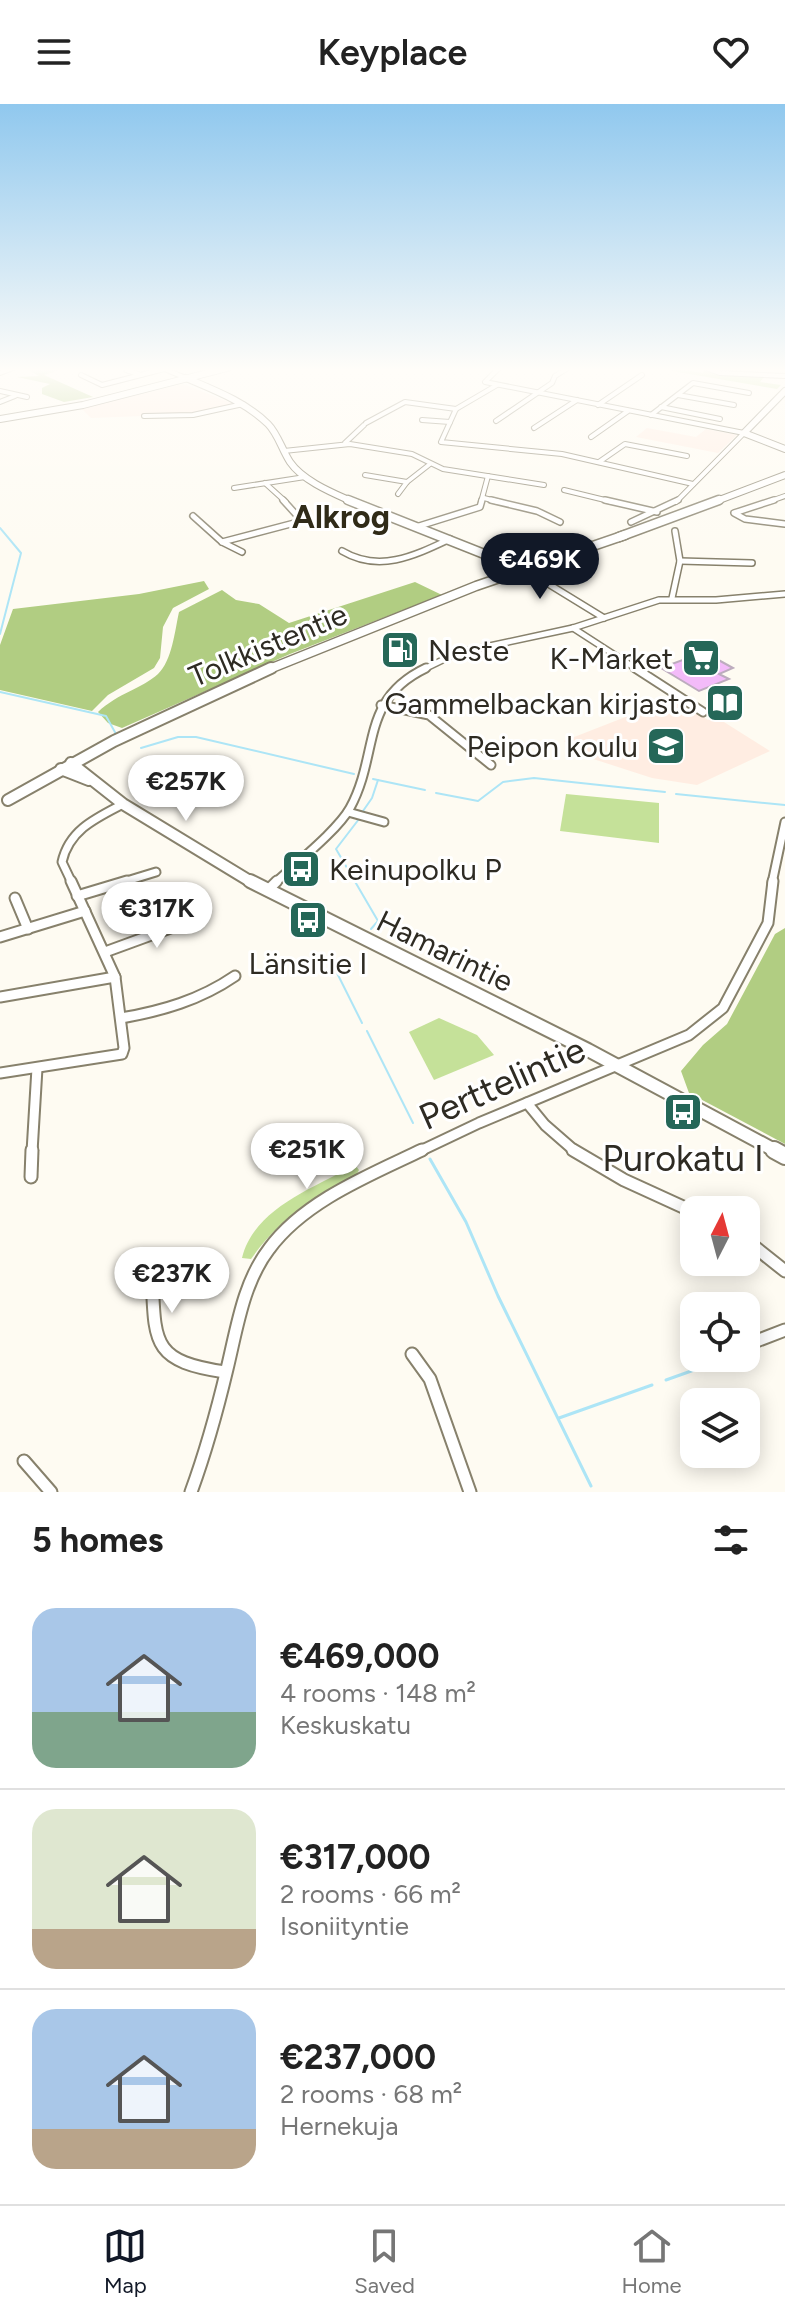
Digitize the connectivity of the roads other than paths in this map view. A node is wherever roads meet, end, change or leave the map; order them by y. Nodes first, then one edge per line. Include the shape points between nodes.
1 (274, 433) edge
2 (356, 433) edge
3 (444, 433) edge
4 (597, 433) edge
5 (744, 433) joint
6 (591, 437) dead end
7 (345, 443) junction
8 (785, 449) edge
9 (284, 451) junction
10 (687, 456) dead end
11 (599, 462) junction
12 (430, 464) junction
13 (785, 473) edge
14 (365, 475) dead end
15 (488, 476) junction
16 (305, 477) junction
17 (407, 482) junction
18 (265, 483) junction
19 (693, 484) junction
20 (544, 485) dead end
21 (234, 488) dead end
22 (564, 490) dead end
23 (398, 494) dead end
24 (785, 496) edge
25 (484, 498) junction
26 (659, 512) junction
27 (193, 516) dead end
28 (560, 522) dead end
29 (631, 522) dead end
30 (785, 524) edge
31 (416, 527) junction
32 (675, 531) dead end
33 (450, 539) junction
34 (222, 542) junction
35 (342, 551) dead end
36 (242, 552) dead end
37 (680, 561) junction
38 (752, 563) dead end
39 (523, 572) junction
40 (785, 594) edge
41 (672, 598) junction
42 (604, 618) junction
43 (573, 628) junction
44 (381, 705) junction
45 (703, 712) dead end
46 (491, 765) dead end
47 (68, 767) junction
48 (4, 803) edge
49 (123, 804) junction
50 (348, 812) junction
51 (384, 822) dead end
52 (785, 822) edge
53 (156, 872) dead end
54 (267, 891) junction
55 (77, 896) junction
56 (15, 898) dead end
57 (85, 911) junction
58 (198, 918) dead end
59 (28, 929) junction
60 (0, 937) edge
61 (105, 952) junction
62 (235, 976) dead end
63 (115, 977) junction
64 (0, 997) edge
65 (121, 1018) junction
66 (613, 1064) junction
67 (37, 1068) junction
68 (0, 1073) edge
69 (527, 1103) junction
70 (785, 1156) edge
71 (31, 1177) dead end
72 (680, 1206) edge
73 (760, 1251) edge
74 (785, 1271) edge
75 (152, 1275) dead end
76 (785, 1330) edge
77 (760, 1340) edge
78 (412, 1354) dead end
79 (225, 1372) junction
80 (24, 1461) dead end
81 (51, 1492) edge
82 (191, 1492) edge
83 (470, 1492) edge

1 - 9 street
2 - 7 street
3 - 11 street via 440,441 444,444
4 - 6 street
5 - 8 street
5 - 19 street
7 - 9 street
7 - 12 street via 409,453
9 - 16 street
10 - 11 street via 625,444
11 - 19 street
12 - 15 street
12 - 17 street
13 - 39 street, Tolkkistentie
14 - 17 street
15 - 20 street
15 - 25 street
16 - 18 street
16 - 31 street via 350,502
17 - 23 street
18 - 21 street
18 - 34 street via 302,521
19 - 26 street
22 - 26 street
24 - 30 street via 734,513
25 - 28 street
25 - 31 street via 478,508
26 - 29 street
27 - 34 street
31 - 33 street
32 - 37 street
33 - 35 street via 396,561 360,561
33 - 39 street
34 - 36 street
37 - 38 street
37 - 41 street
39 - 42 street
39 - 47 street, Tolkkistentie via 297,656
40 - 41 street
41 - 42 street
42 - 43 street
43 - 44 street via 448,657 411,675
43 - 45 street
44 - 46 street via 429,715
44 - 50 street via 361,785
47 - 48 street, Tolkkistentie
47 - 49 street, Hamarintie
49 - 54 street, Hamarintie
49 - 55 street via 79,830 65,850 62,862
50 - 51 street
50 - 54 street
52 - 66 street, Perttelintie via 768,923 728,1001 689,1035
53 - 55 street
54 - 66 street, Hamarintie
55 - 57 street
56 - 59 street
57 - 59 street
57 - 61 street
58 - 61 street
59 - 60 street
61 - 63 street
62 - 65 street via 173,1005
63 - 64 street
63 - 65 street
65 - 67 street via 122,1054
66 - 69 street, Perttelintie
66 - 70 street, Hamarintie
67 - 68 street
67 - 71 street
69 - 72 street via 571,1151 609,1176
69 - 79 street, Perttelintie via 367,1176 290,1225 269,1248 246,1290
73 - 74 street
75 - 79 street via 162,1353
76 - 77 street
78 - 83 street via 430,1379
79 - 82 street, Perttelintie via 208,1447
80 - 81 street

